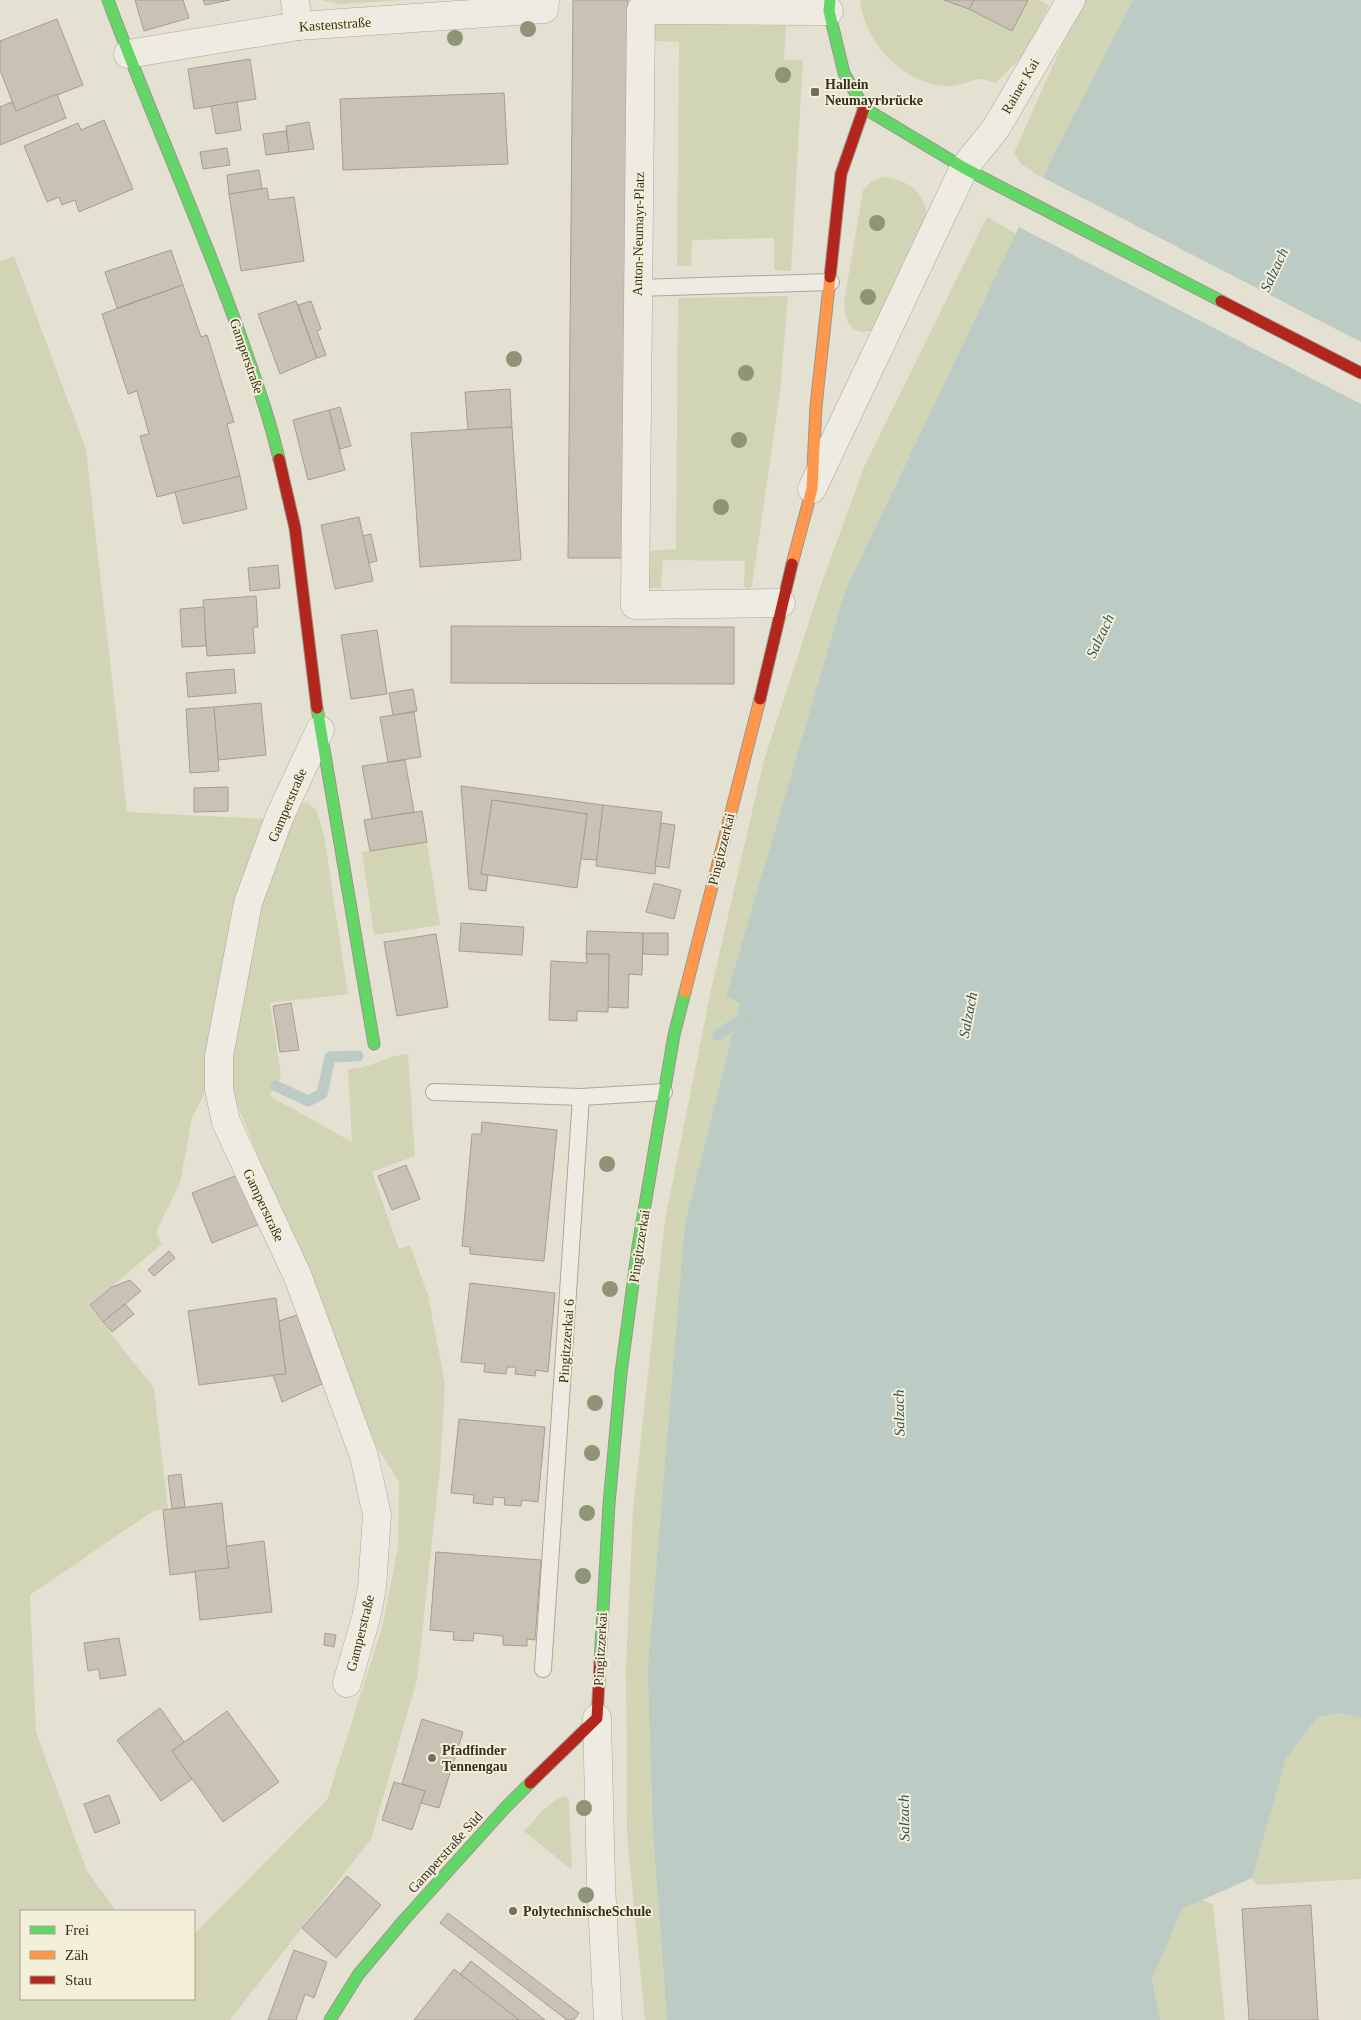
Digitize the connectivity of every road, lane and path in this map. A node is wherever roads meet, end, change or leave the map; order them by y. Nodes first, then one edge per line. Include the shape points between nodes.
1 (108, 0) edge
2 (1071, 0) edge
3 (544, 5) edge
4 (641, 5) edge
5 (830, 6) edge
6 (296, 13) edge
7 (128, 54) junction
8 (864, 108) junction
9 (964, 168) junction
10 (831, 282) junction
11 (638, 288) junction
12 (1361, 373) edge
13 (812, 490) junction
14 (781, 603) junction
15 (320, 730) junction
16 (374, 1044) dead end
17 (434, 1092) dead end
18 (664, 1092) junction
19 (581, 1097) junction
20 (543, 1669) dead end
21 (347, 1683) dead end
22 (597, 1718) junction
23 (330, 2020) edge
24 (608, 2020) edge

1 - 7 street, Gamperstraße
2 - 9 street, Rainer Kai via 996,128
3 - 6 street, Kastenstraße
4 - 5 street, Anton-Neumayr-Platz
4 - 11 street, Anton-Neumayr-Platz
5 - 8 street, Anton-Neumayr-Platz via 844,73
6 - 7 street, Kastenstraße
7 - 15 street, Gamperstraße via 207,244 270,420 294,528
8 - 9 street, Anton-Neumayr-Platz
8 - 10 street via 841,174
9 - 12 street, Anton-Neumayr-Platz
9 - 13 street
10 - 11 lane
10 - 13 street via 816,406
11 - 14 street, Anton-Neumayr-Platz via 635,605
13 - 14 street, Pingitzzerkai
14 - 18 street, Pingitzzerkai via 774,645 676,1026
15 - 16 street, Gamperstraße
15 - 21 street, Gamperstraße via 279,818 248,903 220,1046 219,1090 226,1122 298,1276 364,1456 372,1487 376,1515 372,1588
17 - 19 lane
18 - 19 lane
18 - 22 street, Pingitzzerkai via 621,1373 609,1504
19 - 20 lane, Pingitzzerkai 6
22 - 23 street, Gamperstraße Süd via 506,1808 404,1920 358,1975
22 - 24 street, Pingitzzerkai

